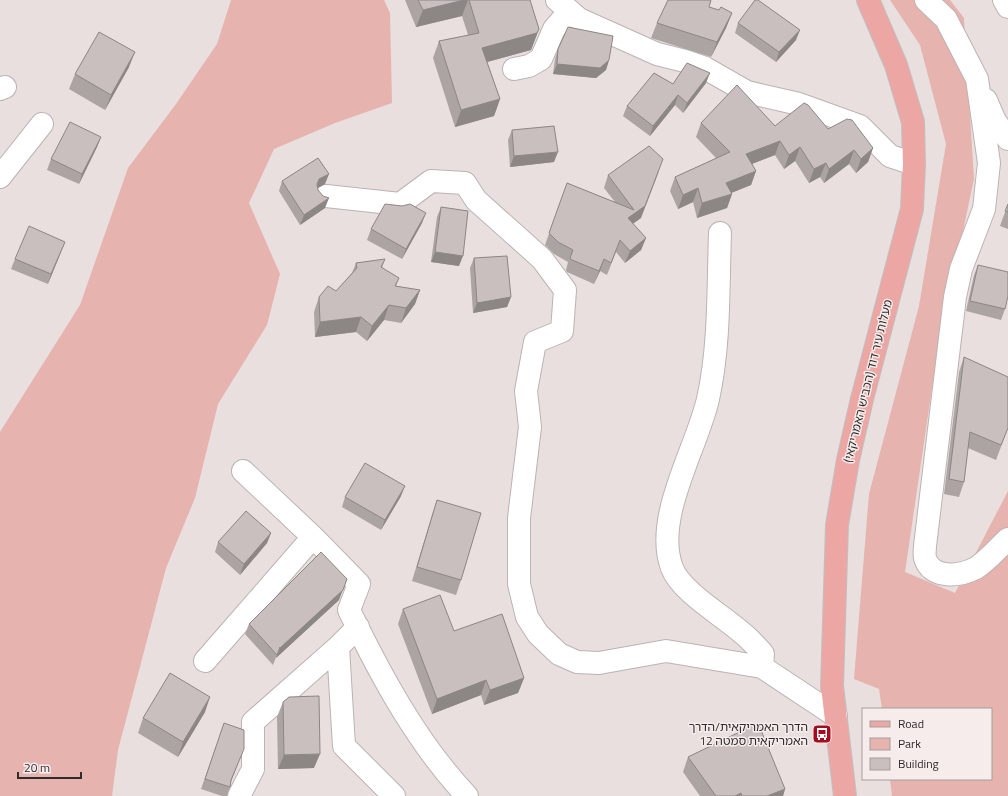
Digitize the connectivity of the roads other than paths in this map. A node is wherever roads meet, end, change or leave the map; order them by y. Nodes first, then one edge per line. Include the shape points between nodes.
1 (868, 0) edge
2 (926, 0) edge
3 (1004, 0) edge
4 (563, 6) edge
5 (1008, 7) edge
6 (514, 70) dead end
7 (977, 79) junction
8 (42, 124) dead end
9 (1008, 139) edge
10 (914, 164) junction
11 (0, 177) edge
12 (326, 196) edge
13 (720, 233) dead end
14 (243, 471) dead end
15 (314, 537) junction
16 (1008, 539) edge
17 (358, 627) junction
18 (338, 647) junction
19 (205, 661) dead end
20 (762, 667) junction
21 (836, 716) junction
22 (239, 796) edge
23 (394, 796) edge
24 (467, 796) edge
25 (845, 796) edge

1 - 10 main road, מעלות עיר דוד (הכביש האמריקאי) via 896,65 913,122
2 - 7 street via 946,19
3 - 5 street
4 - 6 street via 541,60
4 - 10 street via 579,19 657,54 705,68 747,92 799,104 860,126 890,156
7 - 9 street via 996,121
7 - 16 street via 989,164 984,208 961,269 955,297 925,558 930,567 940,573 956,576 976,568
8 - 11 street
10 - 21 main road, מעלות עיר דוד (הכביש האמריקאי) via 912,209 862,399 837,525 832,686
12 - 20 street via 400,204 431,181 465,183 476,200 542,259 565,290 562,331 535,342 526,391 530,427 519,518 519,584 527,617 538,634 559,654 577,662 599,663 666,651
13 - 20 street via 716,346 708,399 670,512 667,542 672,568 683,586 749,638 763,654
14 - 15 street
15 - 17 street via 359,584 349,610
15 - 19 street
17 - 18 street
17 - 24 street via 411,724
18 - 22 street via 252,722 253,769
18 - 23 street via 344,746
20 - 21 street
21 - 25 main road, מעלות עיר דוד (הכביש האמריקאי)

